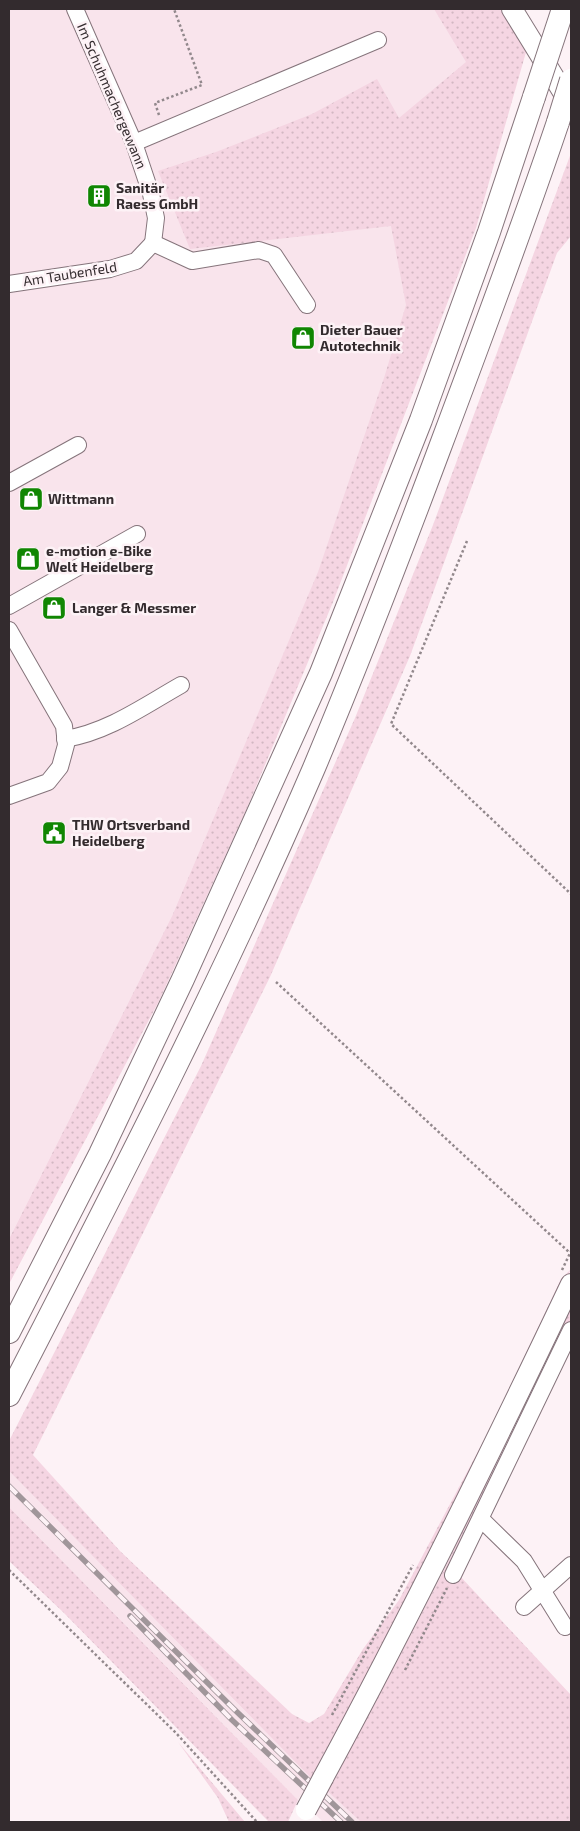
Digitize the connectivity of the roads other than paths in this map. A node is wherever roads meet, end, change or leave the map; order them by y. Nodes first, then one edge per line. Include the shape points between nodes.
1 (75, 9) edge
2 (512, 9) edge
3 (563, 9) edge
4 (378, 40) dead end
5 (571, 80) edge
6 (565, 114) edge
7 (134, 143) junction
8 (153, 243) junction
9 (9, 284) edge
10 (307, 305) dead end
11 (78, 445) dead end
12 (9, 483) edge
13 (137, 534) dead end
14 (9, 606) edge
15 (9, 630) edge
16 (181, 685) dead end
17 (65, 739) junction
18 (9, 796) edge
19 (571, 1284) edge
20 (571, 1330) edge
21 (9, 1332) edge
22 (9, 1395) edge
23 (481, 1519) junction
24 (571, 1565) edge
25 (454, 1575) road end
26 (542, 1591) junction
27 (524, 1607) dead end
28 (565, 1627) dead end
29 (303, 1816) edge

1 - 7 street, Im Schuhmachergewann
2 - 6 main road
3 - 21 highway, bridge via 489,232 421,420 321,673 183,979 100,1154
4 - 7 street
5 - 6 highway, bridge
6 - 22 highway via 385,594 313,770 127,1165
7 - 8 street, Im Schuhmachergewann via 156,218
8 - 9 street, Am Taubenfeld via 136,261 110,269
8 - 10 street via 192,261 258,250 274,255
11 - 12 street
13 - 14 street
15 - 17 street via 64,726
16 - 17 street via 107,727
17 - 18 street via 60,766 48,782
19 - 29 main road, bridge via 437,1562
20 - 23 street
23 - 25 street
23 - 26 street via 524,1561
24 - 26 street
26 - 27 street
26 - 28 street

